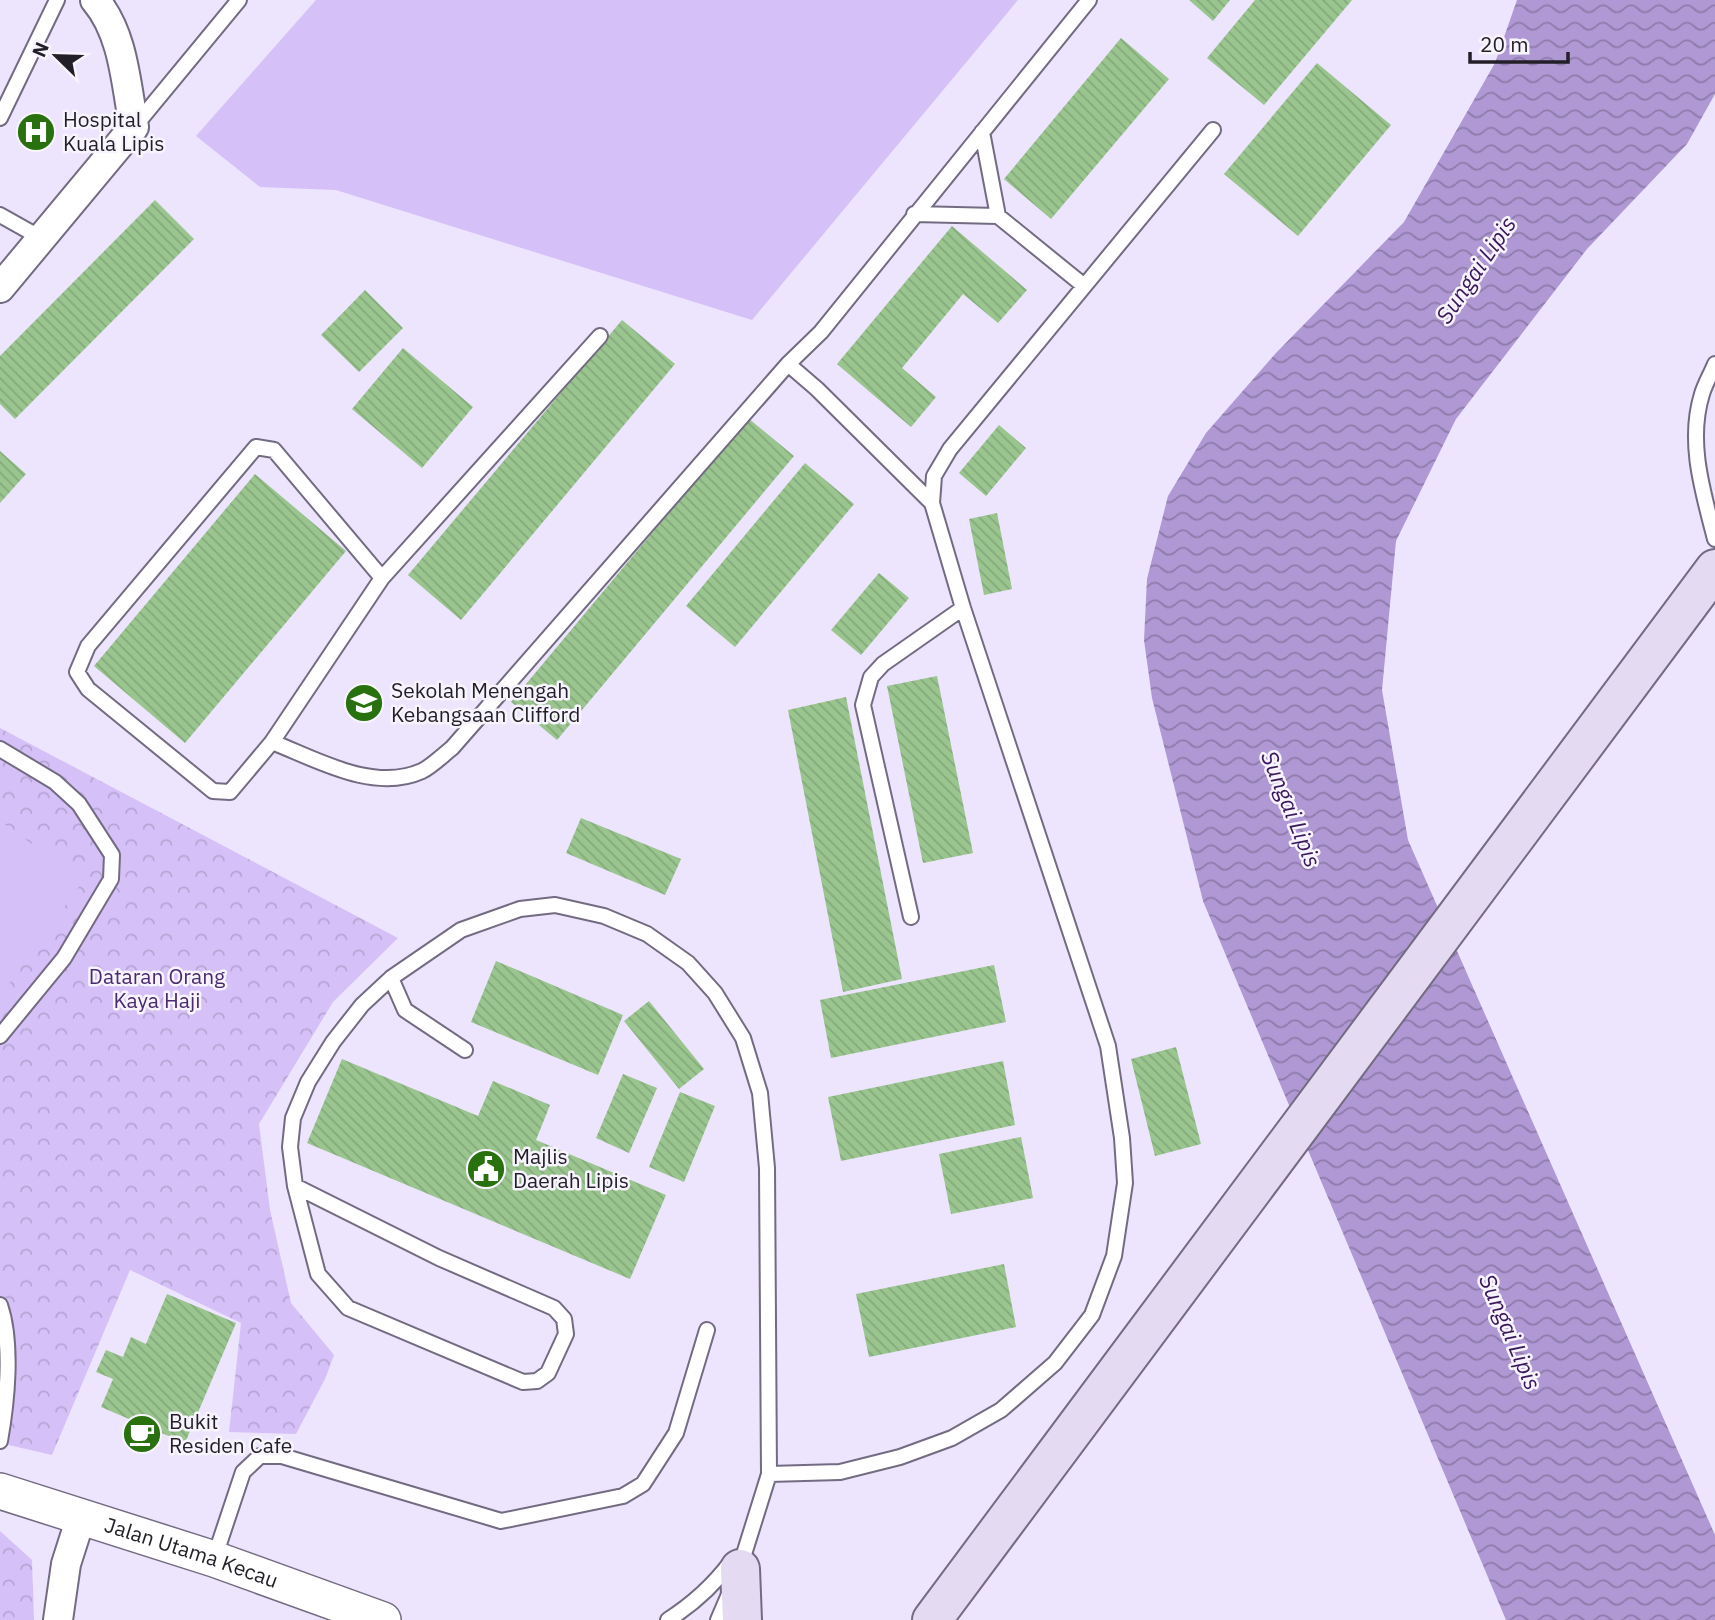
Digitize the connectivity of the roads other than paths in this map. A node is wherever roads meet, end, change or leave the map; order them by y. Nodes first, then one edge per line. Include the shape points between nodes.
1 (57, 0) edge
2 (95, 0) edge
3 (239, 0) edge
4 (1089, 0) edge
5 (0, 118) edge
6 (134, 127) junction
7 (1213, 130) dead end
8 (982, 132) junction
9 (914, 214) junction
10 (0, 215) edge
11 (998, 216) junction
12 (41, 238) junction
13 (1083, 285) junction
14 (0, 288) edge
15 (600, 336) dead end
16 (788, 364) junction
17 (1715, 364) edge
18 (932, 503) junction
19 (1715, 538) edge
20 (1715, 569) edge
21 (382, 578) junction
22 (964, 608) junction
23 (272, 742) junction
24 (0, 749) edge
25 (911, 918) dead end
26 (391, 978) junction
27 (0, 1036) edge
28 (465, 1050) dead end
29 (295, 1186) junction
30 (0, 1305) edge
31 (707, 1330) dead end
32 (0, 1441) edge
33 (769, 1474) junction
34 (0, 1491) edge
35 (81, 1517) junction
36 (744, 1554) junction
37 (214, 1559) junction
38 (58, 1620) edge
39 (381, 1620) edge
40 (668, 1620) edge
41 (718, 1620) edge
42 (742, 1620) edge
43 (932, 1620) edge

1 - 5 lane
2 - 6 street via 116,36
3 - 6 lane
4 - 8 lane
6 - 12 street
7 - 13 lane
8 - 9 lane
8 - 11 lane
9 - 11 lane
9 - 16 lane via 821,332
10 - 12 lane
11 - 13 lane
12 - 14 street
13 - 18 lane via 945,455 934,476
15 - 21 lane
16 - 18 lane
16 - 23 lane via 452,748 422,771 390,779 354,774
17 - 19 lane via 1702,392 1696,422 1696,453
18 - 22 lane
20 - 43 main road
21 - 23 lane
21 - 23 lane via 274,450 256,447 88,646 77,673 88,689 213,791 230,792
22 - 25 lane via 883,664 872,677 863,705
22 - 33 lane via 1108,1046 1125,1183 1114,1256 1092,1315 1055,1363 1001,1410 952,1438 900,1457 841,1472
24 - 27 lane via 55,782 79,804 112,855 111,879 64,958
26 - 28 lane via 405,1010
26 - 29 lane via 362,1005 308,1083 293,1118 290,1147
26 - 33 lane via 461,930 520,909 555,905 604,916 647,934 688,963 715,993 743,1038 760,1093 767,1168
29 - 29 lane via 439,1258 554,1308 564,1319 566,1334 548,1373 537,1381 523,1382 348,1308 318,1274
30 - 32 lane via 7,1352
31 - 37 lane via 676,1433 643,1484 623,1496 501,1521 282,1456 260,1456 243,1472
33 - 36 lane
34 - 35 street, Jalan Utama Kecau
35 - 37 street, Jalan Utama Kecau
35 - 38 street via 66,1564
36 - 40 lane via 695,1602
36 - 41 lane
36 - 42 main road
37 - 39 street, Jalan Utama Kecau

